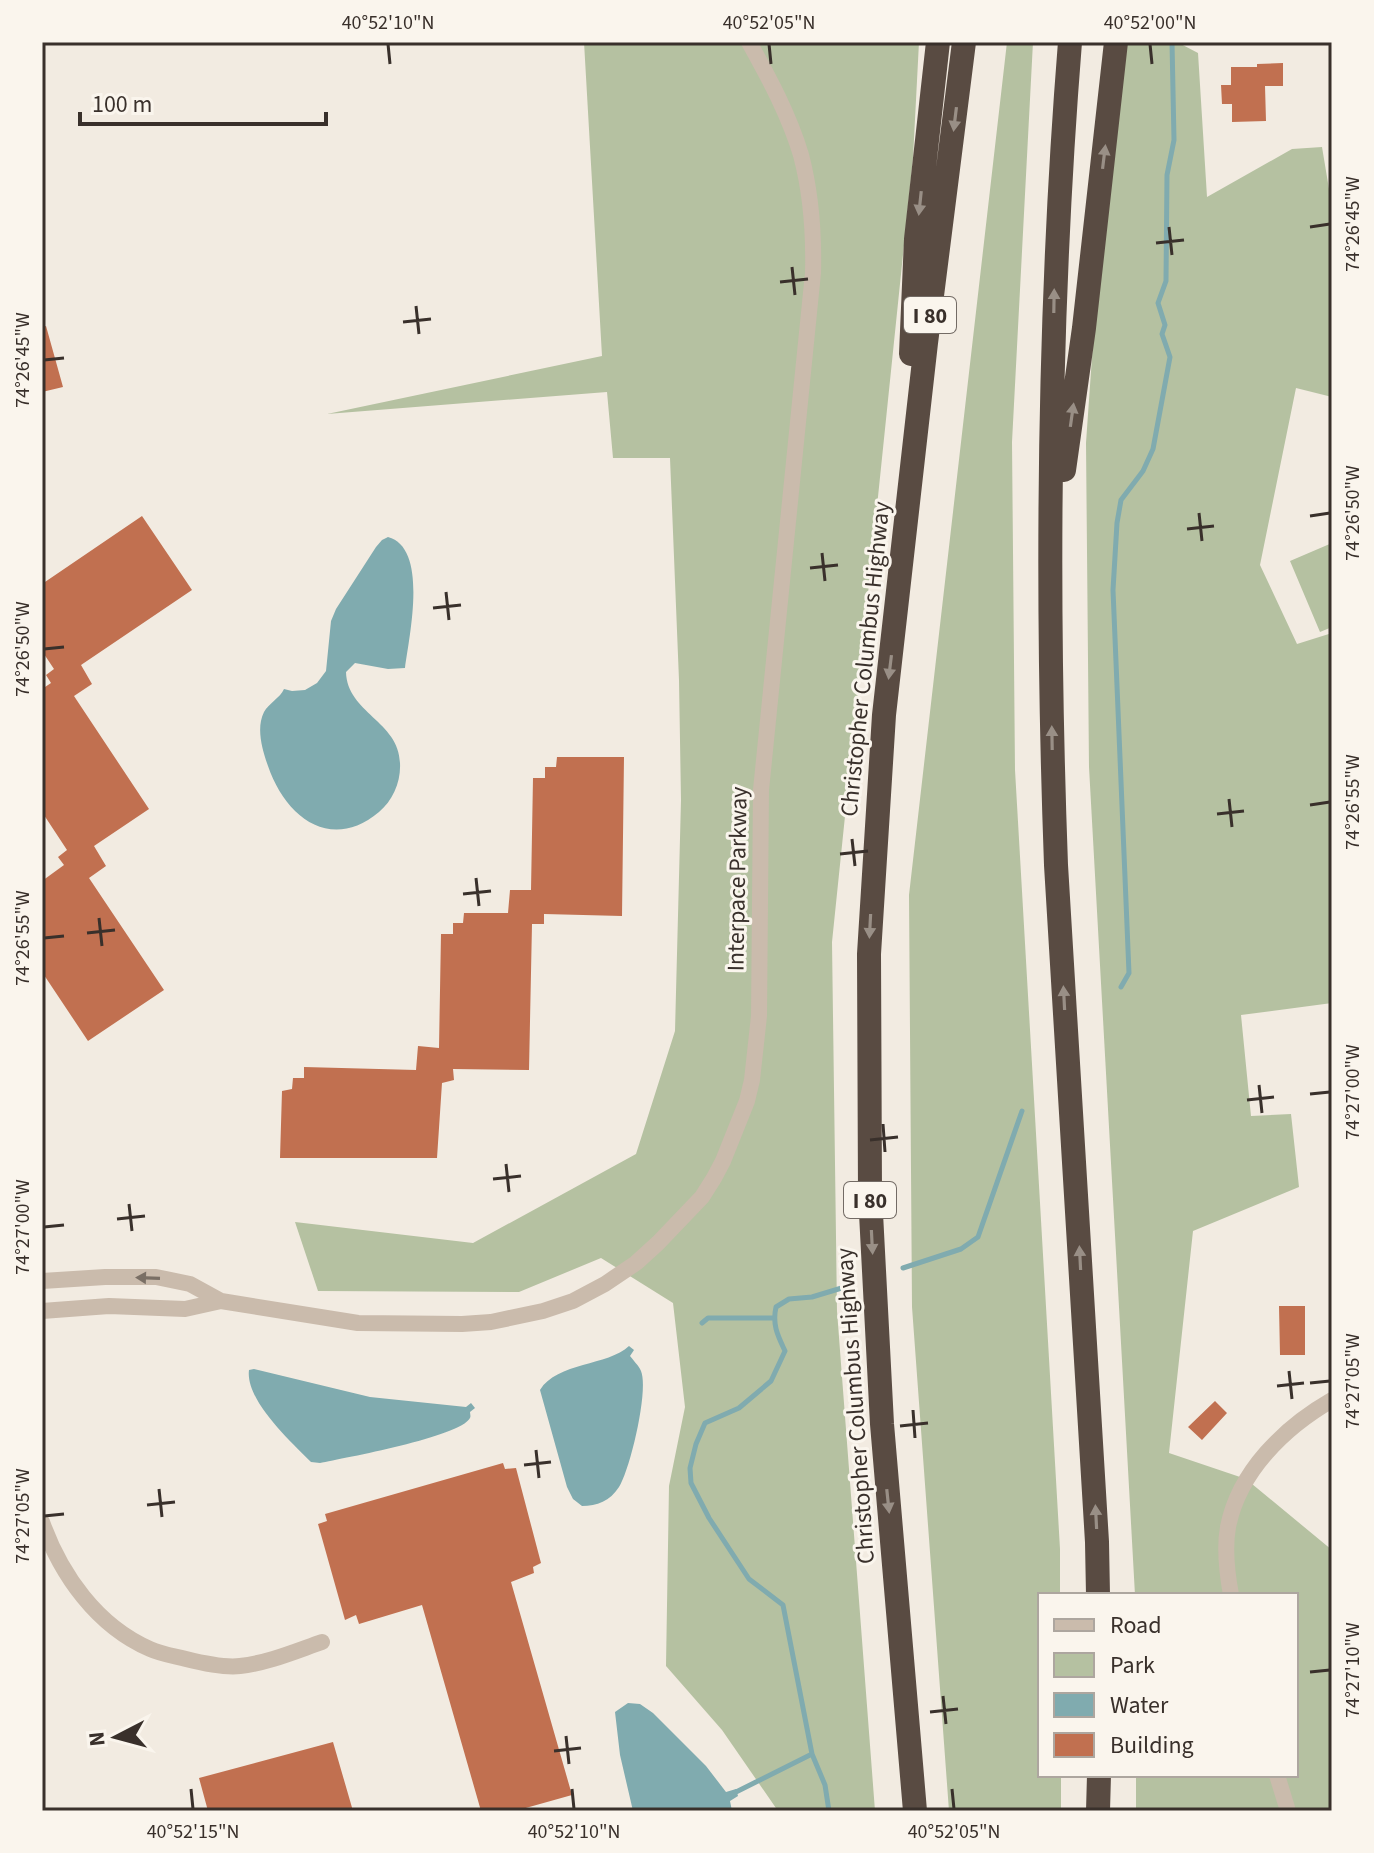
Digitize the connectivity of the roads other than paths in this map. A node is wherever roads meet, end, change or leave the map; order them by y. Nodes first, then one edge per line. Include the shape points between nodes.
1 (749, 42) edge
2 (938, 42) edge
3 (964, 42) edge
4 (1070, 42) edge
5 (1116, 42) edge
6 (1049, 575) junction
7 (900, 589) junction
8 (42, 1281) edge
9 (221, 1301) junction
10 (42, 1311) edge
11 (1332, 1400) edge
12 (42, 1522) edge
13 (1098, 1593) edge
14 (1231, 1593) edge
15 (322, 1642) dead end
16 (1099, 1777) edge
17 (1278, 1777) edge
18 (915, 1811) edge
19 (1098, 1811) edge
20 (1288, 1811) edge

1 - 9 street, Interpace Parkway via 801,157 813,246 761,790 758,1028 747,1101 723,1161 702,1197 636,1263 573,1301 543,1311 462,1324 358,1323
2 -> 7 highway via 916,239
3 -> 7 highway, Christopher Columbus Highway / I 80
6 -> 4 highway via 1054,291
6 -> 5 highway
13 -> 6 highway via 1056,865
7 -> 18 highway, Christopher Columbus Highway / I 80 via 875,843 868,1066 882,1424
9 -> 8 street, Interpace Parkway via 190,1284 156,1277
9 - 10 street, Interpace Parkway via 185,1309 109,1306
11 - 14 street via 1293,1426 1252,1470 1228,1524
12 - 15 street via 56,1557 89,1605 148,1648 239,1667
16 - 19 highway
17 - 20 street

